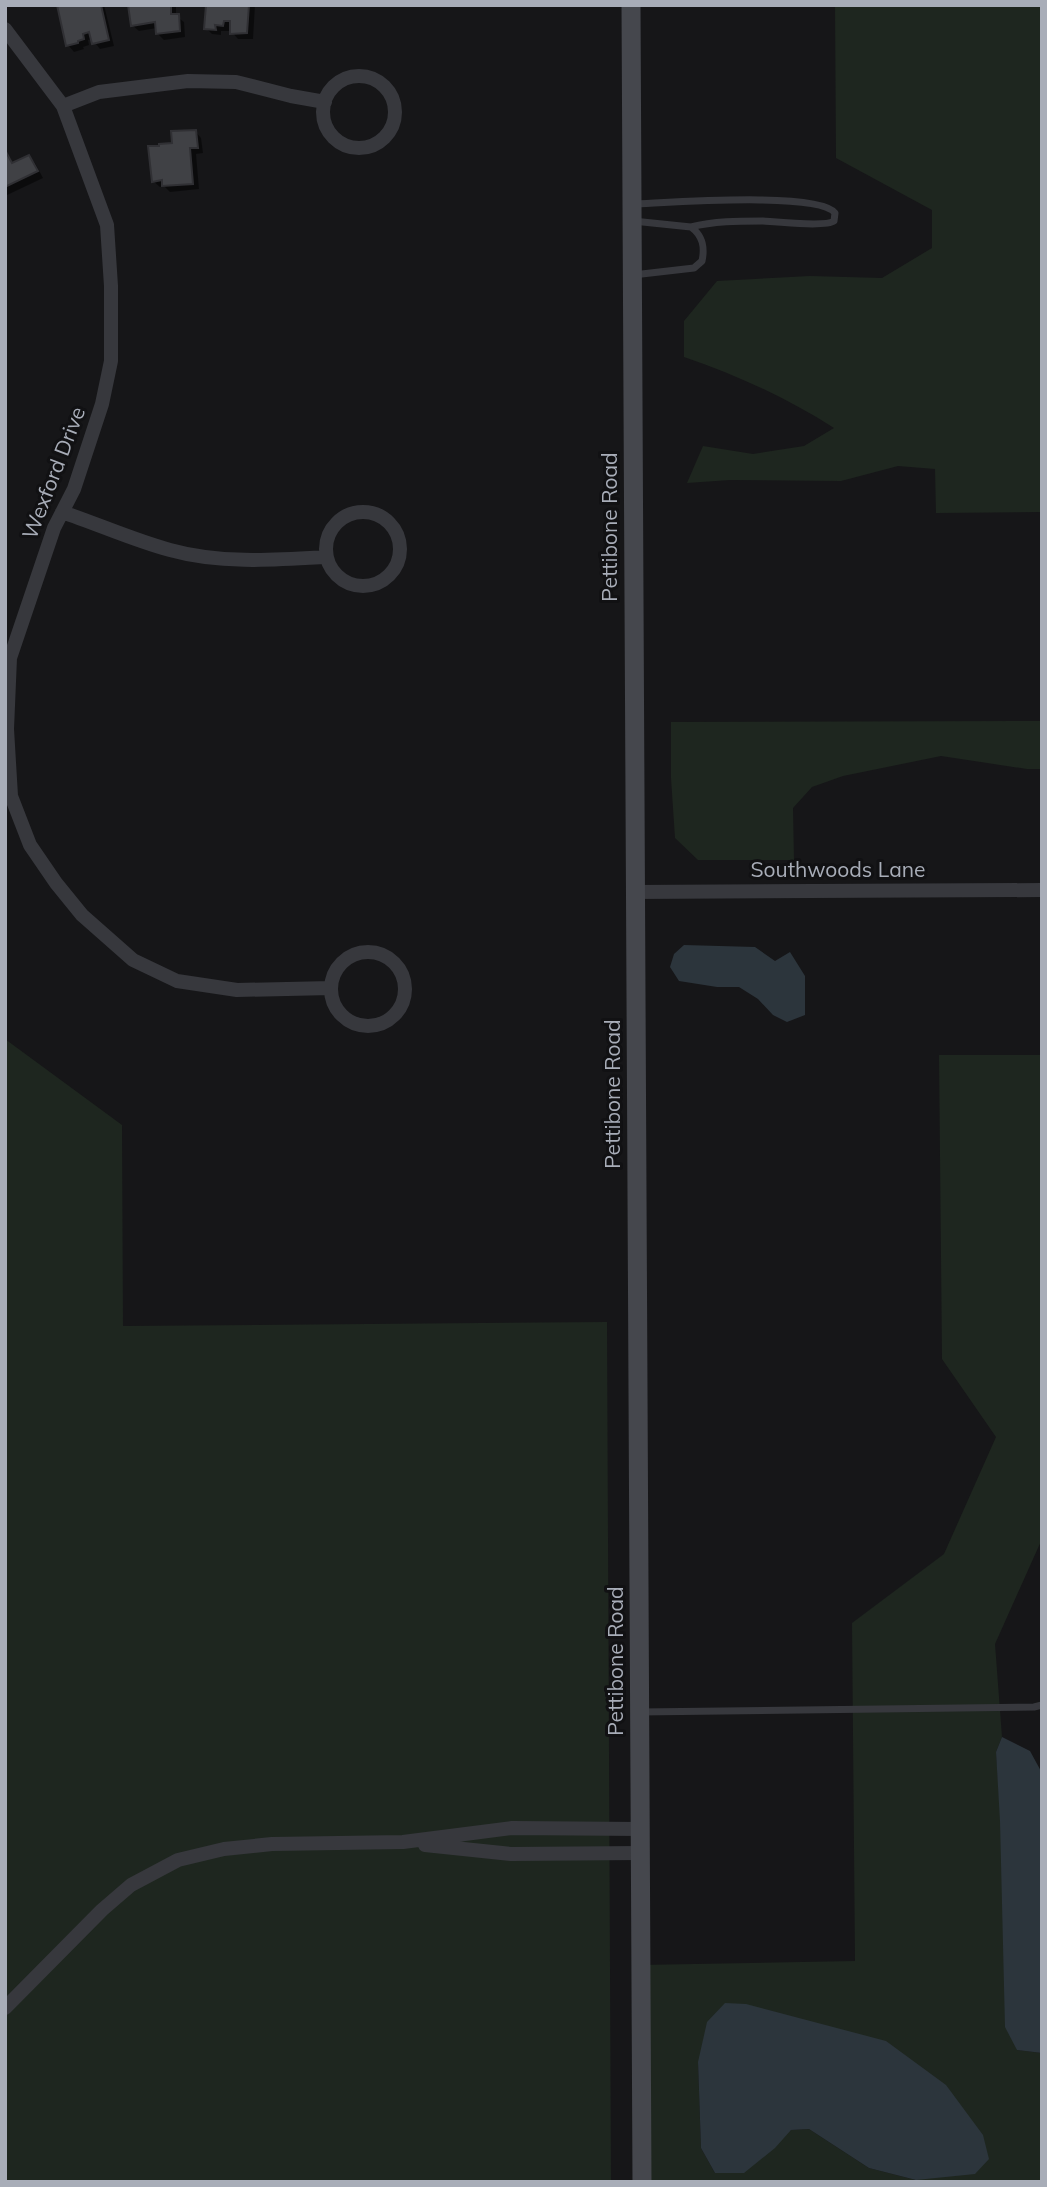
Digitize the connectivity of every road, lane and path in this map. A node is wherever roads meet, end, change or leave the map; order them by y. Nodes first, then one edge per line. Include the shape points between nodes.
1 (631, 5) edge
2 (5, 29) edge
3 (324, 102) junction
4 (63, 106) junction
5 (632, 213) junction
6 (691, 227) junction
7 (632, 275) junction
8 (62, 513) junction
9 (326, 557) junction
10 (1042, 890) edge
11 (634, 892) junction
12 (331, 988) junction
13 (1042, 1705) edge
14 (639, 1712) junction
15 (640, 1829) junction
16 (403, 1842) junction
17 (640, 1853) junction
18 (5, 2008) edge
19 (642, 2182) edge

1 - 5 street, Pettibone Road
2 - 4 street, Wexford Drive
3 - 3 street via 339,82 351,77 375,79 393,97 394,122 389,133 371,147 349,147 325,124
3 - 4 street via 236,82 188,82 99,92
4 - 8 street, Wexford Drive via 107,225 111,361 99,415
5 - 6 lane
5 - 6 lane via 748,200 822,205 835,214 827,225 731,222
5 - 7 street, Pettibone Road
6 - 7 lane via 704,243 699,265
7 - 11 street, Pettibone Road
8 - 9 street via 172,551 215,558
8 - 12 street, Wexford Drive via 10,658 7,729 11,796 30,845 82,915 133,960 177,981 237,990
9 - 9 street via 329,533 336,523 358,512 382,516 398,535 401,547 394,570 385,580 362,587 340,578
10 - 11 street, Southwoods Lane
11 - 14 street, Pettibone Road
12 - 12 street via 339,965 348,957 373,952 384,955 402,972 405,997 393,1018 370,1027 338,1012
13 - 14 lane
14 - 15 street, Pettibone Road
15 - 16 street via 512,1828
15 - 17 street, Pettibone Road
16 - 17 street via 511,1854
16 - 18 street via 272,1844 178,1860 131,1885
17 - 19 street, Pettibone Road

